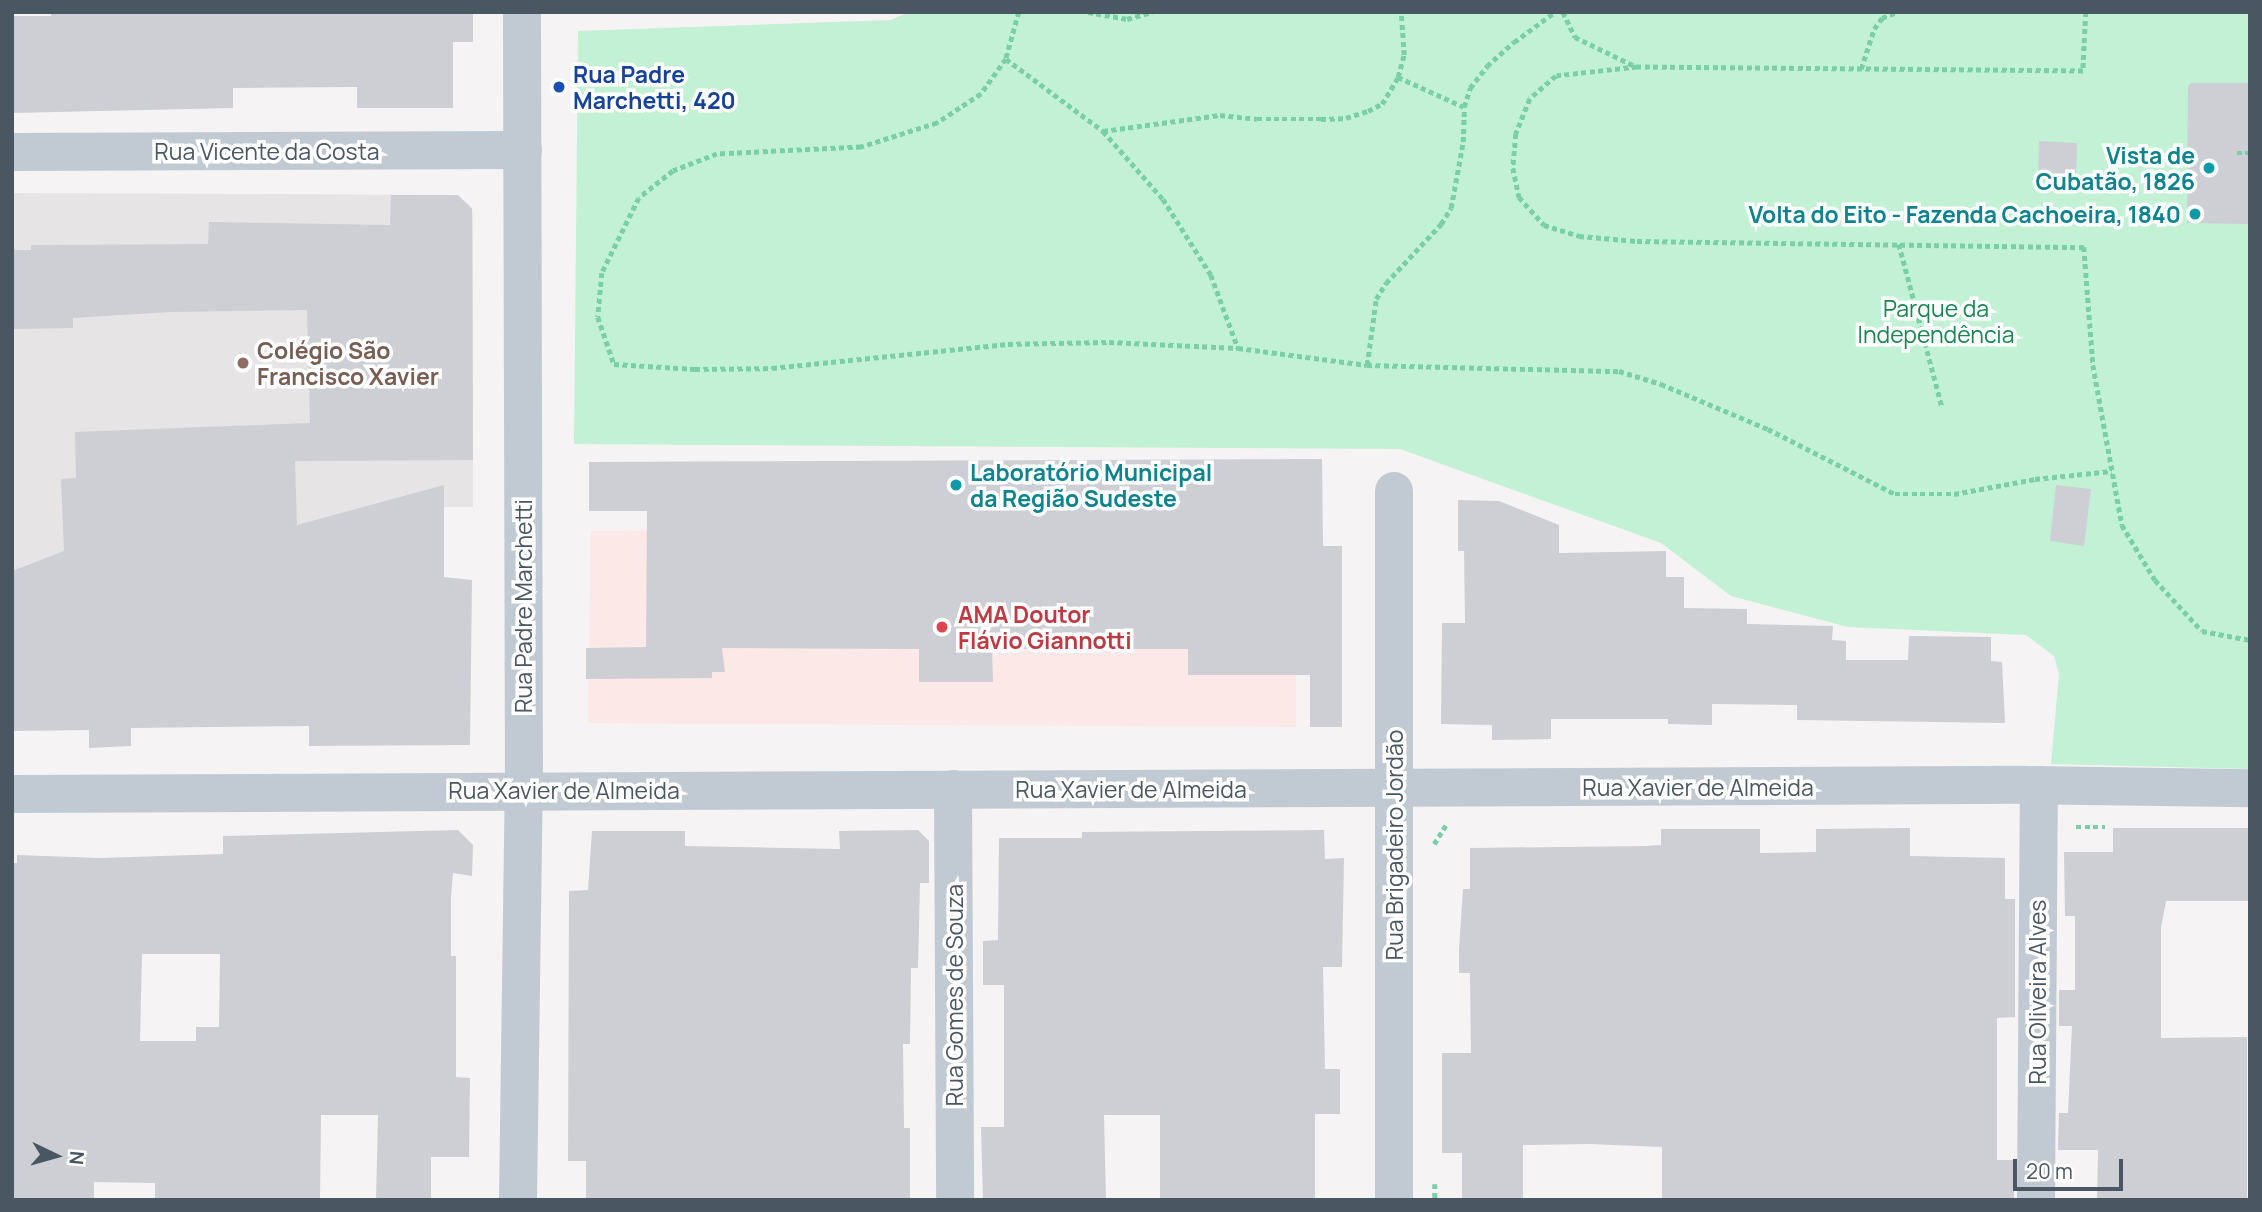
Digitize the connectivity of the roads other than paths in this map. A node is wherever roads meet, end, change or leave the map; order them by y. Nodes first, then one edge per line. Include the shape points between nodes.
1 (522, 12) edge
2 (523, 150) junction
3 (12, 152) edge
4 (1394, 491) dead end
5 (2039, 785) junction
6 (1394, 788) junction
7 (2250, 788) edge
8 (953, 789) junction
9 (524, 790) junction
10 (12, 794) edge
11 (518, 1200) edge
12 (954, 1200) edge
13 (1394, 1200) edge
14 (2036, 1200) edge

1 - 2 street, Rua Padre Marchetti
2 - 3 street, Rua Vicente da Costa
2 - 9 street, Rua Padre Marchetti
4 - 6 street, Rua Brigadeiro Jordão
5 - 6 street, Rua Xavier de Almeida
5 - 7 street, Rua Xavier de Almeida
5 - 14 street, Rua Oliveira Alves
6 - 8 street, Rua Xavier de Almeida
6 - 13 street, Rua Brigadeiro Jordão
8 - 9 street, Rua Xavier de Almeida
8 - 12 street, Rua Gomes de Souza
9 - 10 street, Rua Xavier de Almeida
9 - 11 street, Rua Padre Marchetti

